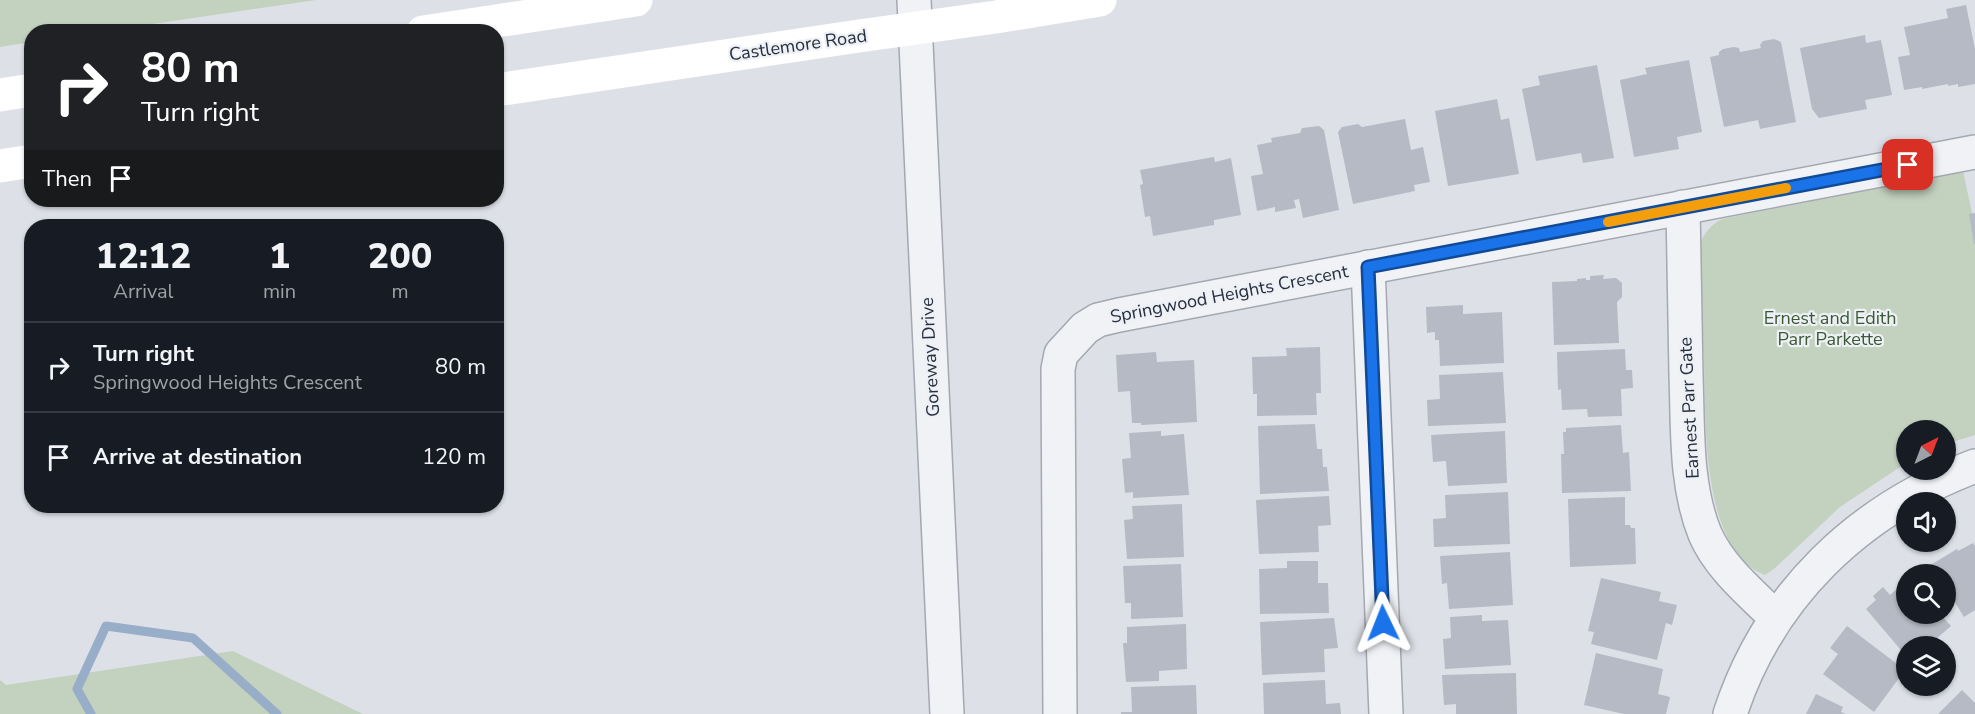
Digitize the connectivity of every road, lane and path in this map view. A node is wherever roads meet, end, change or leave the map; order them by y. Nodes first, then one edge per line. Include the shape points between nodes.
1 (636, 0) edge
2 (1100, 0) edge
3 (915, 14) edge
4 (476, 24) edge
5 (504, 89) edge
6 (24, 91) edge
7 (0, 94) edge
8 (1975, 152) edge
9 (24, 162) edge
10 (0, 166) edge
11 (1683, 207) junction
12 (1368, 267) junction
13 (1975, 466) edge
14 (1775, 617) junction
15 (946, 714) edge
16 (1060, 714) edge
17 (1386, 714) edge
18 (1730, 714) edge

1 - 4 main road
2 - 3 main road, Castlemore Road via 996,17
3 - 5 main road, Castlemore Road
3 - 15 street, Goreway Drive
6 - 7 main road
8 - 11 street, Springwood Heights Crescent
9 - 10 main road
11 - 12 street, Springwood Heights Crescent
11 - 14 street, Earnest Parr Gate via 1689,462 1696,501 1714,551
12 - 16 street, Springwood Heights Crescent via 1098,320 1061,354
12 - 17 street
13 - 14 street via 1942,478 1870,521 1827,558
14 - 18 street

